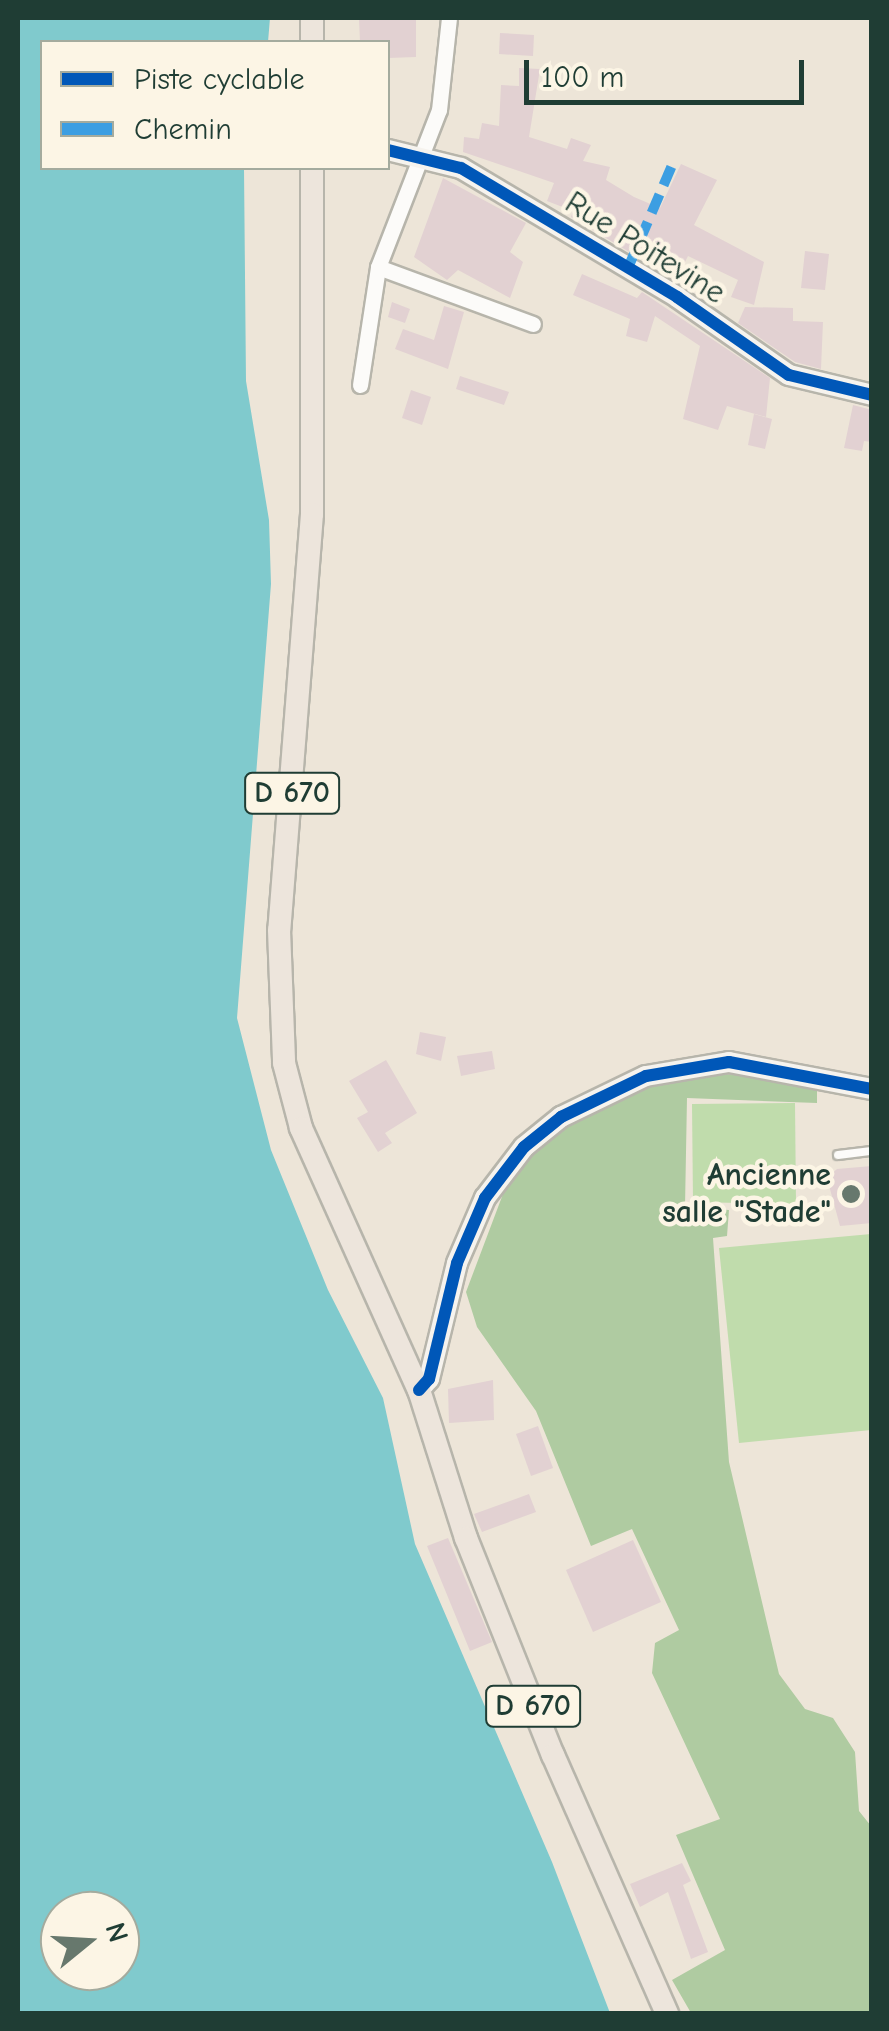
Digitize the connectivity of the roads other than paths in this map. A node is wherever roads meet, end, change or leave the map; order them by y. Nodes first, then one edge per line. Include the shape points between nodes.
1 (450, 18) edge
2 (390, 150) edge
3 (424, 156) junction
4 (312, 170) edge
5 (378, 266) junction
6 (533, 324) dead end
7 (360, 385) dead end
8 (872, 395) edge
9 (872, 1089) edge
10 (872, 1151) edge
11 (838, 1155) dead end
12 (419, 1390) junction
13 (668, 2014) edge

1 - 3 street via 439,110
2 - 3 street, Rue Poitevine
3 - 5 street
3 - 8 street, Rue Poitevine via 461,168 677,297 789,375
4 - 12 main road, D 670 via 312,514 278,1002 284,1063 301,1128
5 - 6 street
5 - 7 street
9 - 12 street via 729,1062 646,1076 561,1117 524,1146 486,1198 457,1263 429,1378
10 - 11 lane
12 - 13 main road, D 670 via 466,1538 603,1877

